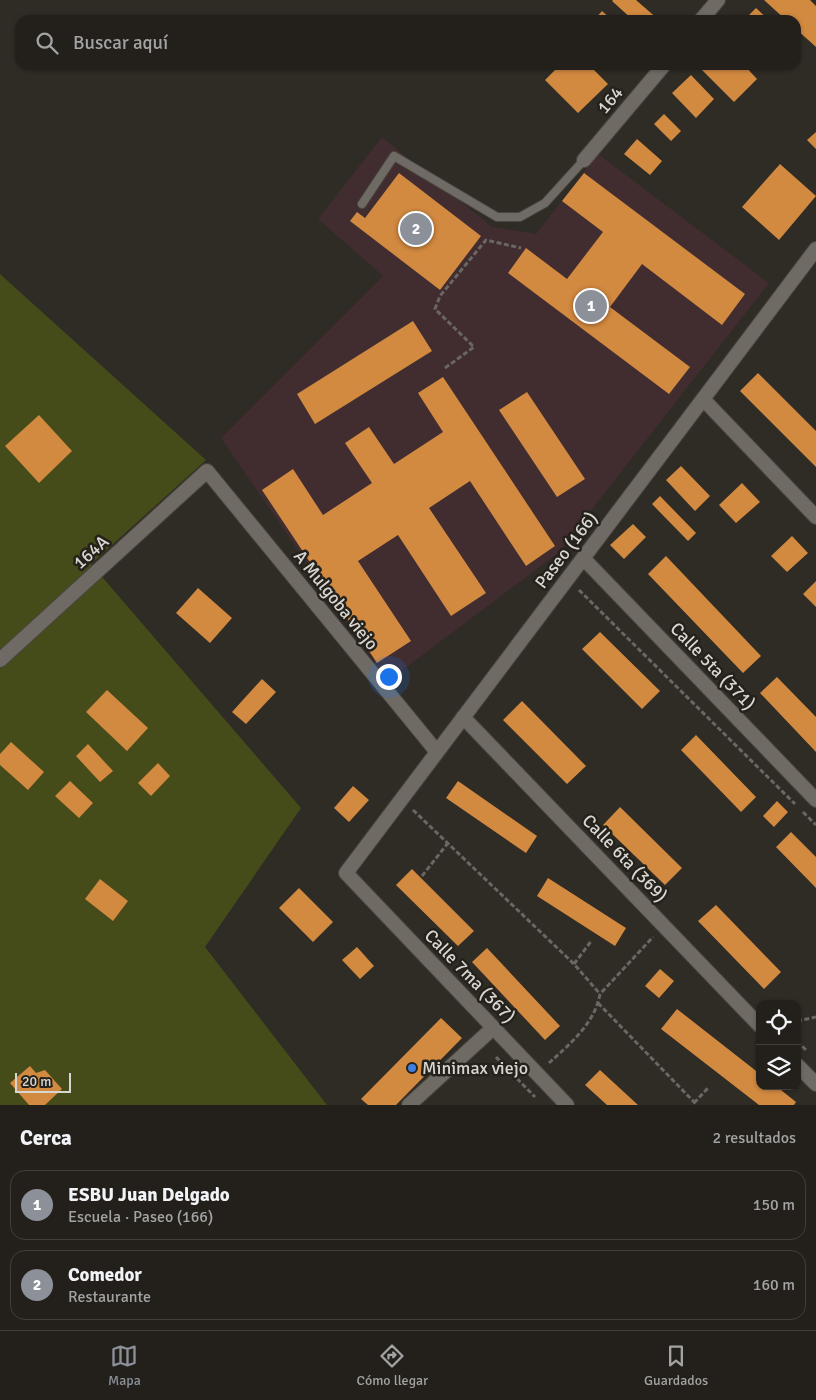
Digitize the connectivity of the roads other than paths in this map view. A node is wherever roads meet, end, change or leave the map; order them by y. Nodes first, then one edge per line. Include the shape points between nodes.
1 (718, 0) edge
2 (706, 15) edge
3 (660, 70) edge
4 (584, 160) joint
5 (362, 204) dead end
6 (816, 249) edge
7 (703, 399) junction
8 (207, 472) joint
9 (816, 516) edge
10 (583, 558) junction
11 (0, 660) edge
12 (463, 717) junction
13 (437, 752) junction
14 (816, 800) edge
15 (346, 873) joint
16 (756, 1022) edge
17 (494, 1028) junction
18 (801, 1069) edge
19 (816, 1084) edge
20 (409, 1105) edge
21 (567, 1105) edge

1 - 2 street
3 - 4 street, 164
4 - 5 lane via 545,203 520,217 497,217 394,156
6 - 7 street, Paseo (166)
7 - 9 street
7 - 10 street, Paseo (166)
8 - 11 street, 164A
8 - 13 street, A Mulgoba viejo
10 - 12 street, Paseo (166)
10 - 14 street, Calle 5ta (371)
12 - 13 street, Paseo (166)
12 - 16 street, Calle 6ta (369)
13 - 15 street, Paseo (166)
15 - 17 street, Calle 7ma (367)
17 - 20 street
17 - 21 street, Calle 7ma (367)
18 - 19 street

